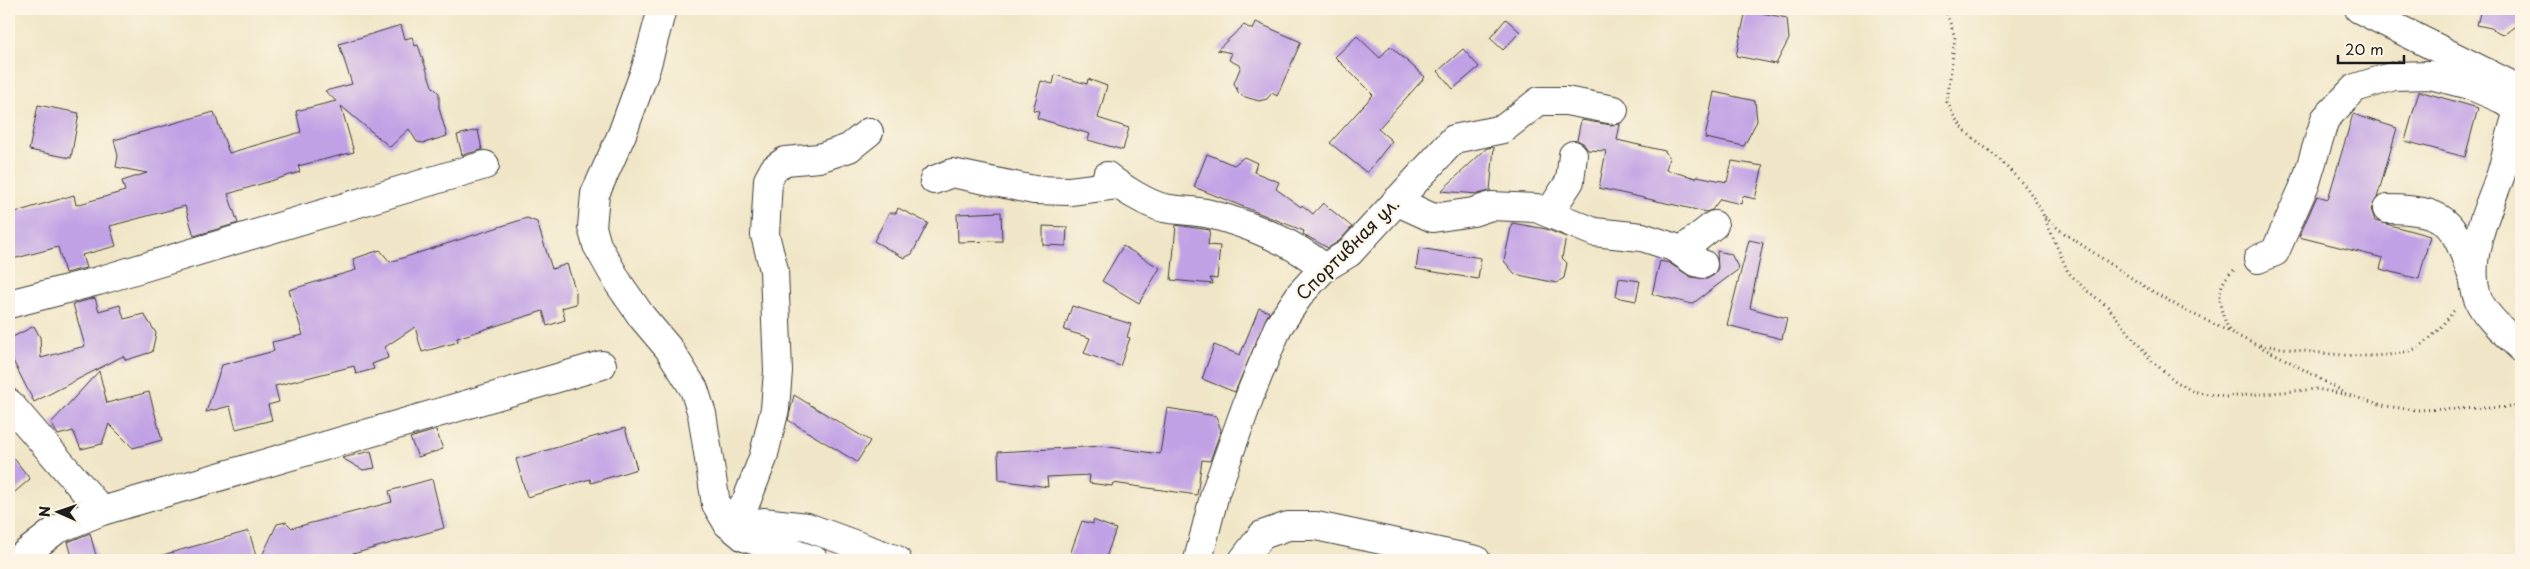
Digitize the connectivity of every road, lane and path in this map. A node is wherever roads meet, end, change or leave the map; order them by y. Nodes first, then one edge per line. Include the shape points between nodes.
1 (662, 9) edge
2 (1945, 9) edge
3 (2359, 9) edge
4 (2521, 92) edge
5 (1614, 110) dead end
6 (2521, 112) edge
7 (2521, 116) edge
8 (869, 132) dead end
9 (1573, 155) dead end
10 (485, 164) dead end
11 (934, 180) dead end
12 (1396, 201) junction
13 (2387, 209) dead end
14 (1548, 213) junction
15 (2043, 215) junction
16 (1714, 224) dead end
17 (2258, 259) joint
18 (1324, 268) junction
19 (2472, 275) junction
20 (9, 304) edge
21 (2229, 330) junction
22 (2257, 345) junction
23 (2521, 348) edge
24 (602, 365) dead end
25 (2348, 395) junction
26 (9, 403) edge
27 (2521, 407) edge
28 (102, 511) junction
29 (736, 531) junction
30 (17, 560) edge
31 (814, 560) edge
32 (897, 560) edge
33 (1198, 560) edge
34 (1243, 560) edge
35 (1476, 560) edge

1 - 29 street via 646,68 622,134 595,194 592,227 597,245 619,284 670,349 694,389 702,414 716,504
2 - 15 path via 1955,37 1947,102 1966,132 2027,188
3 - 4 street
5 - 12 street, Спортивная ул. via 1566,101 1539,101 1503,129 1454,139
6 - 17 street via 2502,99 2469,85 2430,75 2394,76 2354,88 2324,119 2306,182 2275,252
7 - 19 street via 2516,121 2489,202
8 - 29 street via 849,148 819,158 785,161 774,169 768,180 765,235 774,270 778,371 775,409 763,458
9 - 14 street via 1570,181
10 - 20 street via 98,281
11 - 18 street via 952,173 998,184 1070,191 1112,180 1163,208 1211,214 1285,242 1308,254
12 - 14 street via 1433,218 1490,206 1536,208
12 - 18 street, Спортивная ул. via 1349,253
13 - 19 street via 2414,209 2436,214 2452,229
14 - 16 street via 1594,232 1642,238 1692,257
15 - 21 path via 2061,232 2142,285 2181,308
15 - 25 path via 2068,272 2108,308 2152,361 2192,391 2225,397 2317,389
17 - 21 path via 2229,274 2220,288 2220,310
18 - 33 street, Спортивная ул. via 1301,293 1278,327 1215,493
19 - 22 path via 2466,291 2448,318 2418,348 2375,356
19 - 23 street via 2479,301
21 - 22 path
22 - 25 path
24 - 28 street
25 - 27 path via 2415,410
26 - 28 street
28 - 30 street via 56,530
29 - 31 street
29 - 32 street via 763,522 807,527
34 - 35 street via 1262,535 1288,526 1316,526

